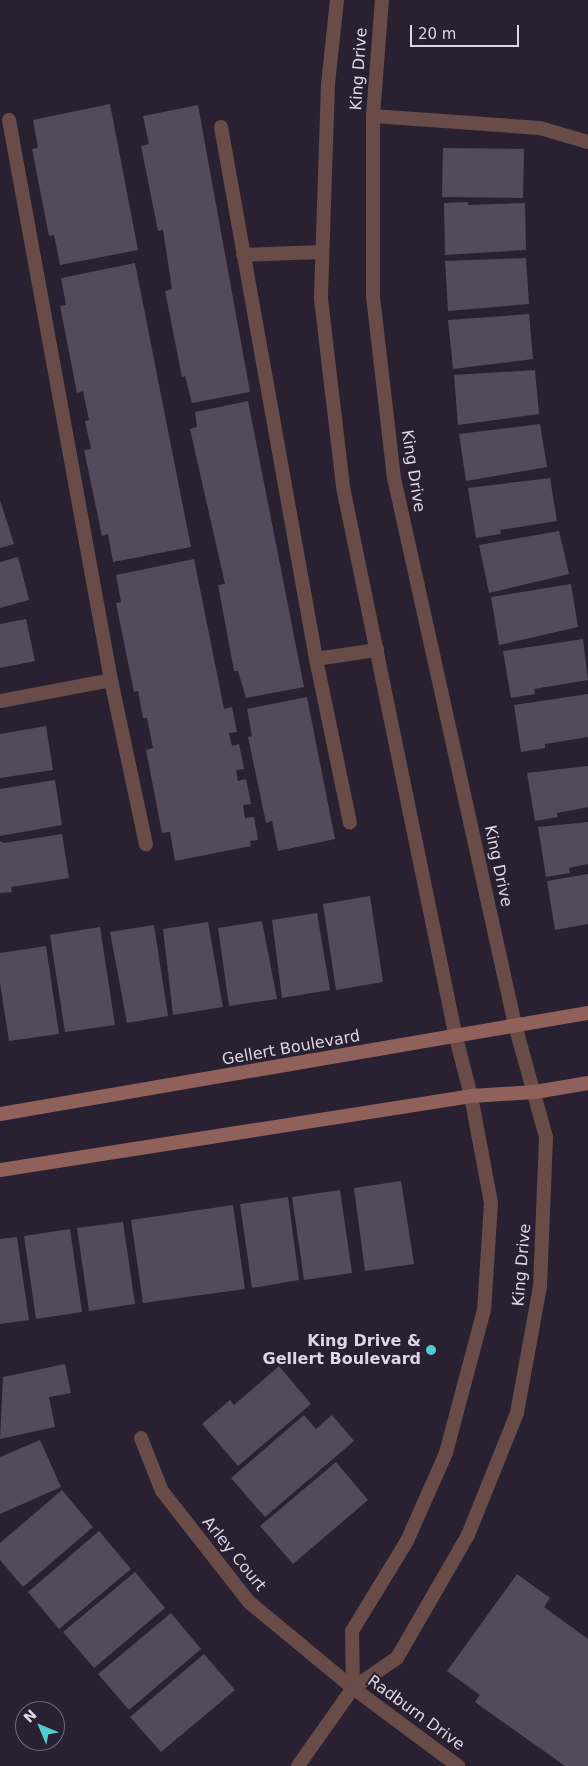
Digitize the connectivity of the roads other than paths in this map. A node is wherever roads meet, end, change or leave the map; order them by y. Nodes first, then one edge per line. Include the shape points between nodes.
1 (337, 0) edge
2 (382, 0) edge
3 (373, 116) junction
4 (9, 120) dead end
5 (221, 127) dead end
6 (588, 142) edge
7 (322, 252) junction
8 (243, 255) junction
9 (377, 650) junction
10 (316, 659) junction
11 (111, 680) junction
12 (0, 701) edge
13 (350, 823) dead end
14 (146, 844) dead end
15 (588, 1013) edge
16 (515, 1025) junction
17 (456, 1038) junction
18 (588, 1082) edge
19 (535, 1092) junction
20 (471, 1096) junction
21 (0, 1114) edge
22 (0, 1170) edge
23 (141, 1438) dead end
24 (353, 1688) junction
25 (298, 1766) edge
26 (458, 1766) edge

1 - 7 street, King Drive via 328,84
2 - 3 street, King Drive
3 - 6 street via 540,128
3 - 16 street, King Drive via 372,296 394,478
4 - 11 street
5 - 8 street
7 - 8 street
7 - 9 street, King Drive via 321,299 343,487
8 - 10 street
9 - 10 street
9 - 17 street, King Drive
10 - 13 street
11 - 12 street
11 - 14 street
15 - 16 main road, Gellert Boulevard
16 - 17 main road, Gellert Boulevard
16 - 19 street, King Drive
17 - 20 street, King Drive
17 - 21 main road, Gellert Boulevard
18 - 19 main road
19 - 20 main road
19 - 24 street, King Drive via 546,1137 540,1287 517,1413 468,1535 397,1658
20 - 22 main road
20 - 24 street, King Drive via 491,1203 484,1310 446,1453 407,1541 352,1632
23 - 24 street, Arley Court via 162,1491 249,1602
24 - 25 street, King Drive
24 - 26 street, Radburn Drive

